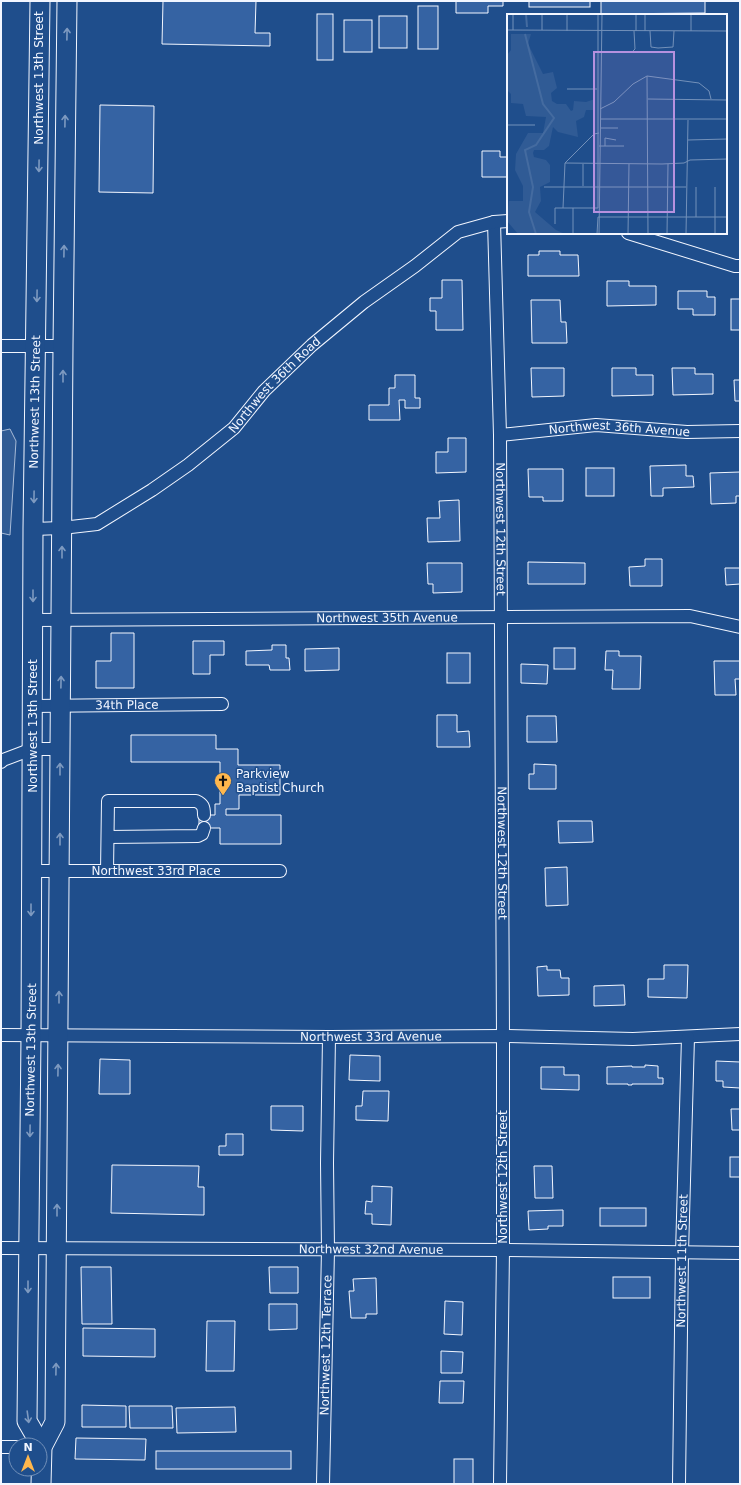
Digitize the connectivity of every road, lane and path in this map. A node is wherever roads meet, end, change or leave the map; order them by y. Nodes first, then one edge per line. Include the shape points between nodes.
1 (40, 1) edge
2 (67, 1) edge
3 (507, 221) edge
4 (494, 222) junction
5 (631, 234) edge
6 (740, 266) edge
7 (1, 346) edge
8 (36, 346) junction
9 (63, 346) junction
10 (740, 432) edge
11 (500, 435) junction
12 (62, 528) junction
13 (33, 529) junction
14 (501, 618) junction
15 (33, 620) junction
16 (62, 620) junction
17 (740, 627) edge
18 (222, 704) dead end
19 (33, 706) junction
20 (61, 707) junction
21 (32, 749) junction
22 (60, 749) junction
23 (1, 762) edge
24 (204, 815) dead end
25 (204, 828) dead end
26 (108, 837) junction
27 (32, 871) junction
28 (60, 871) junction
29 (107, 871) junction
30 (280, 871) dead end
31 (740, 1034) edge
32 (1, 1035) edge
33 (31, 1036) junction
34 (59, 1036) junction
35 (503, 1036) junction
36 (329, 1037) junction
37 (688, 1037) junction
38 (1, 1248) edge
39 (28, 1248) junction
40 (57, 1249) junction
41 (328, 1250) junction
42 (504, 1250) junction
43 (682, 1253) junction
44 (740, 1253) edge
45 (36, 1437) edge
46 (47, 1437) edge
47 (323, 1484) edge
48 (500, 1484) edge
49 (679, 1484) edge

1 -> 8 main road, Northwest 13th Street
9 -> 2 main road
3 - 4 street, Northwest 36th Road
4 - 11 street, Northwest 12th Street
4 - 12 street, Northwest 36th Road via 458,232 364,302 312,345 264,391 234,428 188,465 97,524
5 - 6 street
7 - 8 street
8 - 9 street
8 -> 13 main road, Northwest 13th Street
12 -> 9 main road
10 - 11 street, Northwest 36th Avenue via 687,432 596,425
11 - 14 street, Northwest 12th Street
12 - 13 street, Northwest 36th Road
16 -> 12 main road
13 -> 15 main road, Northwest 13th Street
14 - 16 street, Northwest 35th Avenue
14 - 17 street, Northwest 35th Avenue via 690,616
14 - 35 street, Northwest 12th Street
15 - 16 street, Northwest 35th Avenue
15 - 19 main road, Northwest 13th Street
20 -> 16 main road
18 - 20 street, 34th Place
19 - 20 street, 34th Place
19 - 21 main road, Northwest 13th Street
20 - 22 main road
21 - 22 street
21 - 23 street
21 - 27 main road, Northwest 13th Street
28 -> 22 main road
24 - 26 street via 202,804 196,801 108,801
25 - 26 street via 198,836
26 - 29 street
27 - 28 street, Northwest 33rd Place
27 -> 33 main road, Northwest 13th Street
28 - 29 street, Northwest 33rd Place
34 -> 28 main road
29 - 30 street, Northwest 33rd Place
31 - 37 street, Northwest 33rd Avenue
32 - 33 street, Northwest 33rd Avenue
33 - 34 street, Northwest 33rd Avenue
33 -> 39 main road, Northwest 13th Street
34 - 36 street, Northwest 33rd Avenue
40 -> 34 main road
35 - 36 street, Northwest 33rd Avenue
35 - 37 street, Northwest 33rd Avenue via 633,1039
35 - 42 street, Northwest 12th Street
36 - 41 street, Northwest 12th Terrace
37 - 43 street, Northwest 11th Street
38 - 39 street, Northwest 32nd Avenue
39 - 40 street, Northwest 32nd Avenue
39 -> 45 main road, Northwest 13th Street via 27,1420
40 - 41 street, Northwest 32nd Avenue
46 -> 40 main road via 56,1422
41 - 42 street, Northwest 32nd Avenue
41 - 47 street, Northwest 12th Terrace
42 - 43 street, Northwest 32nd Avenue
42 - 48 street, Northwest 12th Street
43 - 44 street, Northwest 32nd Avenue
43 - 49 street, Northwest 11th Street

